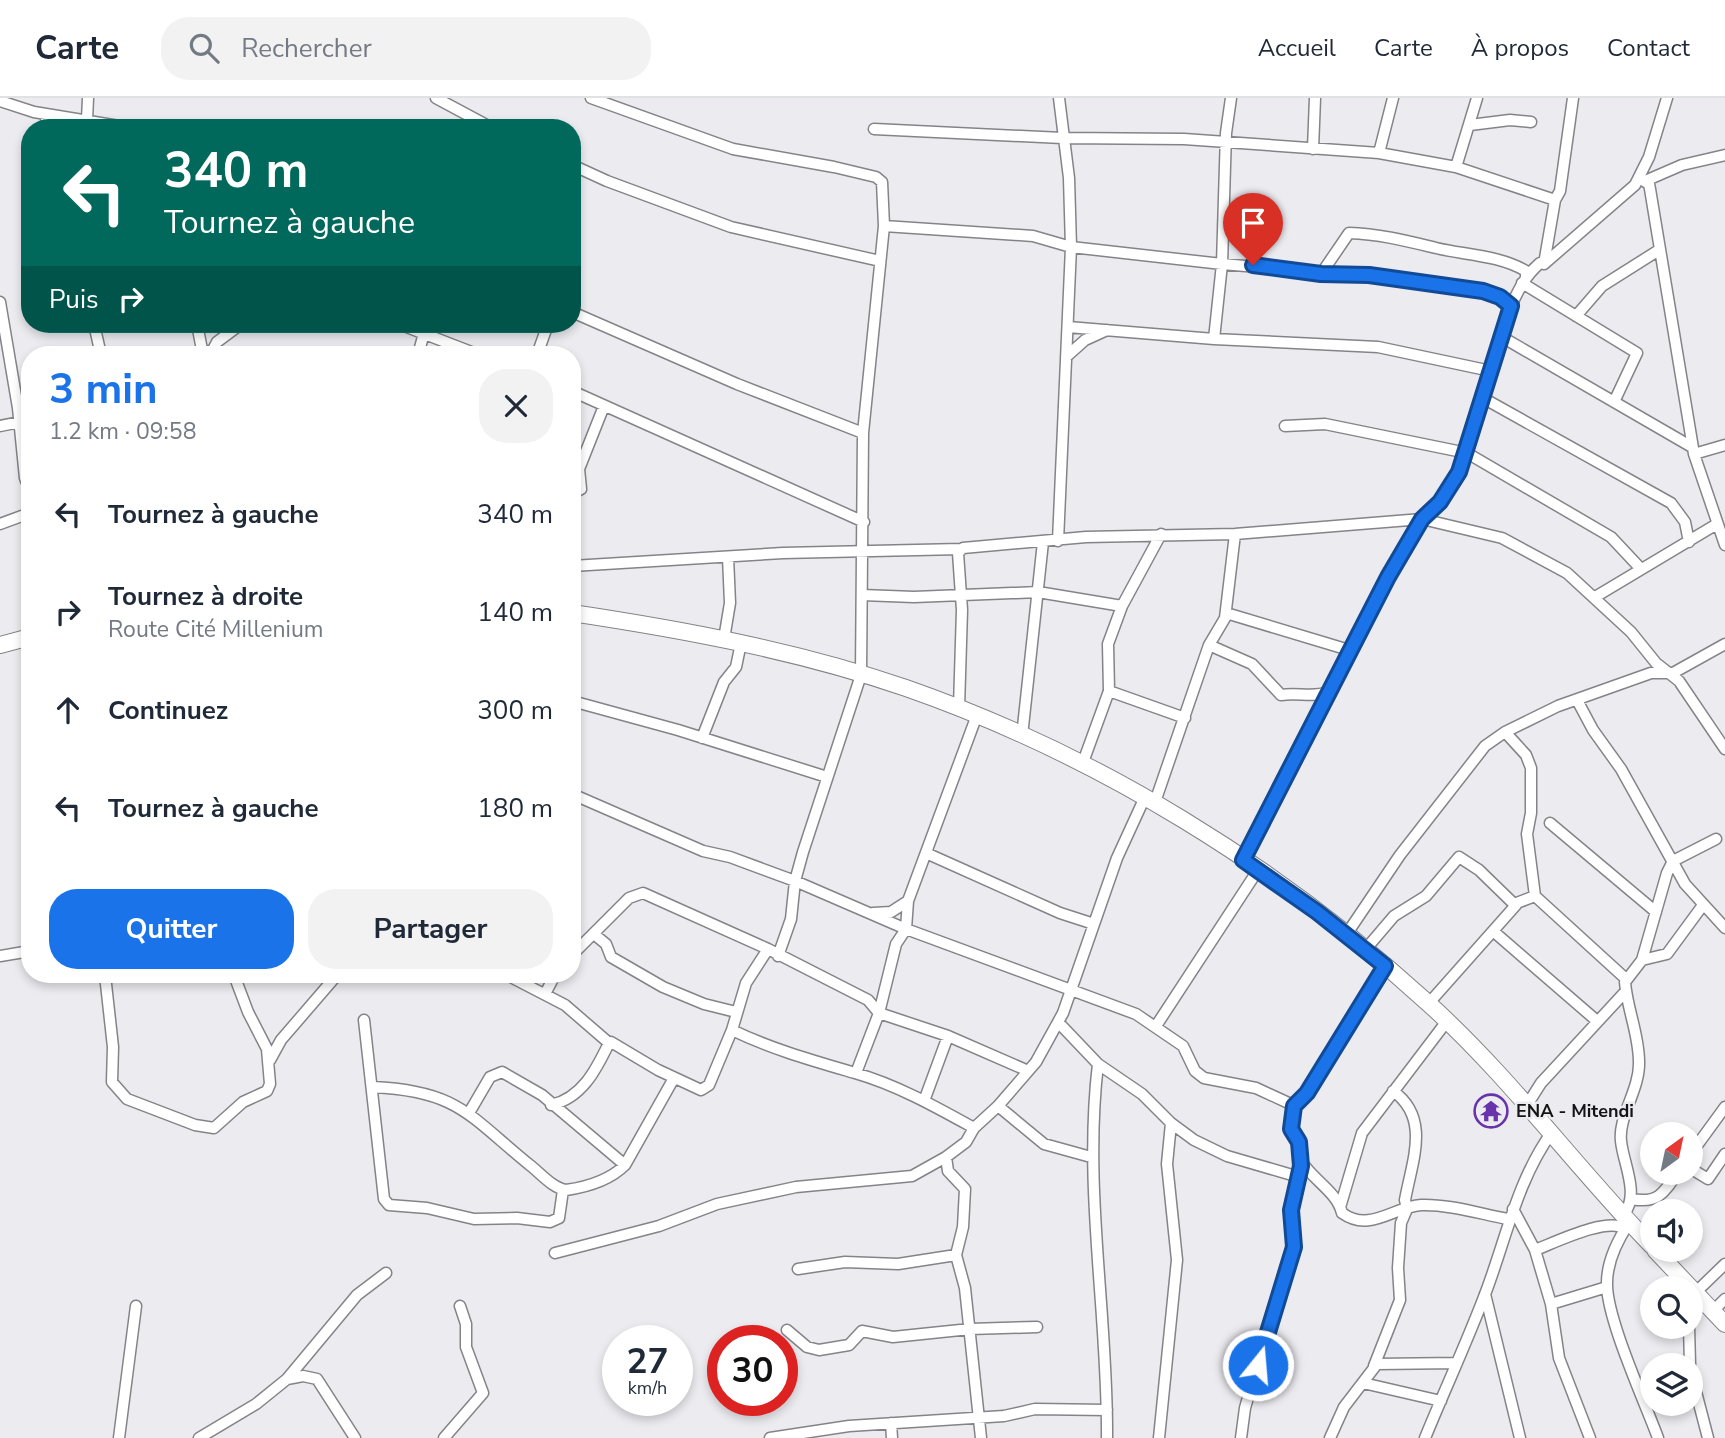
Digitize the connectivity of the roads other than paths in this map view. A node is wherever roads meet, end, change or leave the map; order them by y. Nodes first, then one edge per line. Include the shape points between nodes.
1 (88, 98) edge
2 (436, 98) edge
3 (591, 98) edge
4 (1059, 98) edge
5 (1231, 98) edge
6 (1315, 98) edge
7 (1394, 98) edge
8 (1477, 98) edge
9 (1573, 98) edge
10 (1667, 98) edge
11 (0, 101) edge
12 (45, 114) junction
13 (46, 119) edge
14 (80, 119) edge
15 (87, 119) edge
16 (475, 119) edge
17 (1531, 122) dead end
18 (1470, 125) junction
19 (874, 129) dead end
20 (1062, 138) junction
21 (1228, 142) junction
22 (1313, 149) junction
23 (1379, 153) junction
24 (1725, 155) edge
25 (1456, 167) junction
26 (581, 169) edge
27 (1642, 180) junction
28 (1555, 200) junction
29 (884, 226) junction
30 (1071, 247) junction
31 (1659, 250) junction
32 (880, 261) junction
33 (1223, 264) junction
34 (1544, 264) junction
35 (1321, 274) junction
36 (1524, 280) junction
37 (0, 302) edge
38 (1511, 306) junction
39 (581, 316) edge
40 (1576, 316) junction
41 (1068, 327) junction
42 (1110, 329) junction
43 (229, 333) edge
44 (424, 333) joint
45 (1502, 337) junction
46 (1214, 339) junction
47 (215, 346) edge
48 (420, 346) edge
49 (456, 346) edge
50 (1066, 356) junction
51 (1491, 371) junction
52 (581, 395) edge
53 (1483, 398) junction
54 (1614, 402) junction
55 (604, 406) junction
56 (21, 423) edge
57 (18, 424) junction
58 (0, 426) edge
59 (1286, 426) dead end
60 (863, 433) junction
61 (1725, 445) edge
62 (21, 447) edge
63 (1693, 451) junction
64 (1467, 453) junction
65 (581, 464) edge
66 (21, 516) edge
67 (1422, 519) junction
68 (864, 523) junction
69 (0, 524) edge
70 (1717, 524) junction
71 (1161, 534) junction
72 (1235, 534) junction
73 (1043, 541) junction
74 (1058, 541) junction
75 (1689, 542) junction
76 (1725, 545) edge
77 (961, 549) junction
78 (863, 553) junction
79 (728, 557) junction
80 (581, 565) edge
81 (1642, 569) junction
82 (1038, 592) junction
83 (961, 594) junction
84 (862, 595) junction
85 (1595, 597) junction
86 (1122, 606) junction
87 (1226, 613) junction
88 (581, 615) edge
89 (21, 639) edge
90 (724, 639) junction
91 (741, 643) junction
92 (1725, 644) edge
93 (0, 645) edge
94 (1209, 645) junction
95 (1349, 650) junction
96 (1670, 674) junction
97 (861, 675) junction
98 (1109, 691) junction
99 (1328, 692) junction
100 (1577, 700) junction
101 (581, 704) edge
102 (959, 707) junction
103 (978, 715) junction
104 (1185, 718) junction
105 (1505, 732) junction
106 (1022, 736) junction
107 (702, 738) junction
108 (1725, 748) edge
109 (1082, 765) junction
110 (827, 777) junction
111 (581, 798) edge
112 (1150, 800) junction
113 (1550, 823) dead end
114 (1716, 839) dead end
115 (926, 853) junction
116 (1243, 860) junction
117 (1673, 861) junction
118 (1258, 870) junction
119 (795, 880) junction
120 (1535, 896) junction
121 (908, 901) junction
122 (1516, 905) junction
123 (1703, 905) junction
124 (1656, 912) junction
125 (866, 913) junction
126 (1094, 924) junction
127 (906, 929) junction
128 (1725, 929) edge
129 (1493, 931) junction
130 (595, 935) junction
131 (1346, 935) junction
132 (581, 947) edge
133 (1365, 950) junction
134 (21, 952) edge
135 (773, 953) junction
136 (0, 956) edge
137 (1642, 960) junction
138 (1385, 966) junction
139 (1626, 979) junction
140 (106, 983) edge
141 (237, 983) edge
142 (330, 983) edge
143 (523, 983) edge
144 (551, 983) edge
145 (1626, 991) junction
146 (1072, 992) junction
147 (545, 994) junction
148 (1429, 1003) junction
149 (736, 1012) junction
150 (879, 1013) junction
151 (364, 1020) dead end
152 (1447, 1021) junction
153 (1597, 1021) junction
154 (1058, 1022) junction
155 (1156, 1026) junction
156 (732, 1030) junction
157 (948, 1036) junction
158 (261, 1037) junction
159 (281, 1040) junction
160 (609, 1044) junction
161 (270, 1060) junction
162 (1098, 1064) junction
163 (1026, 1070) junction
164 (856, 1073) junction
165 (674, 1078) junction
166 (373, 1087) junction
167 (1393, 1091) junction
168 (924, 1101) junction
169 (551, 1105) junction
170 (1527, 1105) junction
171 (998, 1106) junction
172 (1294, 1106) junction
173 (1725, 1107) edge
174 (469, 1113) junction
175 (1171, 1123) junction
176 (974, 1128) junction
177 (1552, 1132) junction
178 (1703, 1137) edge
179 (1725, 1154) edge
180 (946, 1157) junction
181 (1091, 1157) junction
182 (1301, 1161) junction
183 (625, 1165) junction
184 (1703, 1176) edge
185 (1299, 1177) junction
186 (1669, 1185) edge
187 (563, 1190) junction
188 (1341, 1204) junction
189 (1408, 1209) junction
190 (1511, 1214) junction
191 (1627, 1216) junction
192 (1640, 1232) edge
193 (1535, 1250) junction
194 (555, 1253) dead end
195 (956, 1255) junction
196 (1667, 1262) edge
197 (1725, 1264) edge
198 (798, 1269) dead end
199 (386, 1273) dead end
200 (1680, 1276) edge
201 (1703, 1280) edge
202 (1607, 1287) junction
203 (1485, 1294) junction
204 (1725, 1298) edge
205 (1703, 1300) edge
206 (1551, 1304) junction
207 (136, 1306) dead end
208 (460, 1306) dead end
209 (1713, 1311) junction
210 (1725, 1324) edge
211 (1037, 1327) dead end
212 (970, 1329) junction
213 (798, 1339) edge
214 (1457, 1363) junction
215 (1374, 1367) junction
216 (286, 1379) junction
217 (1363, 1383) junction
218 (1441, 1401) junction
219 (1107, 1410) junction
220 (977, 1416) junction
221 (1702, 1416) edge
222 (891, 1423) junction
223 (119, 1438) edge
224 (199, 1438) edge
225 (355, 1438) edge
226 (444, 1438) edge
227 (770, 1438) edge
228 (892, 1438) edge
229 (981, 1438) edge
230 (1107, 1438) edge
231 (1158, 1438) edge
232 (1241, 1438) edge
233 (1331, 1438) edge
234 (1425, 1438) edge
235 (1520, 1438) edge
236 (1590, 1438) edge
237 (1658, 1438) edge
238 (1708, 1438) edge

1 - 15 street
2 - 16 street
3 - 29 street via 733,149 876,177 882,182
4 - 20 street
5 - 21 street
6 - 22 street
7 - 23 street
8 - 18 street
9 - 28 street
10 - 27 street
11 - 12 street
12 - 13 street
12 - 14 street
17 - 18 street
18 - 25 street
19 - 20 street
20 - 21 street
20 - 30 street via 1069,178
21 - 22 street
21 - 33 street
22 - 23 street
23 - 25 street
24 - 27 street
25 - 28 street
26 - 32 street via 731,227
27 - 31 street via 1650,189
27 - 34 street
28 - 34 street
29 - 30 street via 1033,236
29 - 32 street
30 - 33 street
30 - 41 street
31 - 40 street via 1602,286
31 - 63 street
32 - 60 street
33 - 35 street
33 - 46 street
34 - 36 street
35 - 36 street via 1349,233 1394,237 1497,260 1526,271
35 - 38 street via 1369,275 1483,291
36 - 38 street
36 - 40 street
37 - 57 street
38 - 45 street
39 - 60 street
40 - 54 street via 1637,354
41 - 42 street
41 - 50 street
42 - 46 street
42 - 50 street via 1085,340
43 - 47 street
44 - 48 street
44 - 49 street
45 - 51 street
45 - 54 street
46 - 51 street via 1378,347
50 - 74 street
51 - 53 street
52 - 55 street
53 - 64 street
53 - 75 street via 1671,503 1685,522
54 - 63 street
55 - 65 street
55 - 68 street
56 - 57 street
57 - 58 street
57 - 62 street
59 - 64 street via 1325,424
60 - 68 street
61 - 63 street
63 - 70 street
64 - 67 street via 1448,491
64 - 81 street via 1611,537
66 - 69 street
67 - 72 street
67 - 85 street via 1523,546
67 - 95 street
68 - 78 street
70 - 75 street
70 - 76 street
71 - 72 street
71 - 74 street
71 - 86 street
72 - 87 street
73 - 74 street
73 - 77 street
73 - 82 street
75 - 81 street
77 - 78 street
77 - 83 street
78 - 79 street
78 - 84 street
79 - 80 street
79 - 90 street via 730,603
81 - 85 street
82 - 83 street
82 - 86 street
82 - 106 street
83 - 84 street
83 - 102 street
84 - 97 street
85 - 96 street
86 - 98 street via 1108,644
87 - 94 street
87 - 95 street
88 - 90 highway
89 - 93 highway
90 - 91 highway
91 - 97 highway
91 - 107 street via 736,667 724,682
92 - 96 street
94 - 99 street via 1252,664 1281,695
94 - 104 street
95 - 99 street
96 - 100 street via 1651,673
96 - 108 street via 1686,689
97 - 102 highway
97 - 110 street
98 - 104 street
98 - 109 street
99 - 116 street
100 - 105 street
100 - 117 street
101 - 107 street
102 - 103 highway
103 - 106 highway
103 - 115 street
104 - 112 street
105 - 120 street via 1526,755 1531,768 1527,834
105 - 131 street via 1468,766
106 - 109 highway
107 - 110 street
109 - 112 highway
110 - 119 street
111 - 119 street via 703,851
112 - 116 highway
112 - 126 street via 1117,858
113 - 124 street
114 - 117 street
115 - 121 street
115 - 126 street
116 - 118 highway
117 - 123 street
117 - 124 street
118 - 131 highway
118 - 155 street
119 - 125 street
119 - 135 street via 791,919
120 - 122 street
120 - 139 street
121 - 125 street via 891,912
121 - 127 street
122 - 129 street
122 - 133 street via 1459,857 1426,896 1394,916
123 - 128 street
123 - 137 street via 1667,954
124 - 137 street
125 - 127 street
126 - 146 street
127 - 146 street
127 - 150 street via 896,944
129 - 148 street
129 - 153 street
130 - 132 street
130 - 135 street via 629,898 643,893
130 - 149 street via 606,944 609,956 663,987
131 - 133 highway
133 - 138 highway
134 - 136 street
135 - 149 street via 752,970
135 - 150 street via 868,1000
137 - 139 street
138 - 148 highway
138 - 172 street via 1307,1093
139 - 145 street
140 - 161 street via 112,1082 127,1100 214,1128 243,1102 267,1091
141 - 158 street
142 - 159 street
143 - 147 street
144 - 147 street
145 - 153 street
145 - 191 street via 1640,1065 1621,1131
146 - 154 street
146 - 155 street via 1136,1014
147 - 160 street via 578,1014
148 - 152 highway
149 - 156 street
150 - 157 street
150 - 164 street
151 - 166 street
152 - 167 street
152 - 170 highway
153 - 170 street
154 - 162 street
154 - 163 street via 1036,1062
155 - 172 street via 1183,1046 1195,1071 1204,1078 1256,1088
156 - 164 street
156 - 165 street via 705,1088
157 - 163 street
157 - 168 street
158 - 159 street
158 - 161 street
159 - 161 street
160 - 165 street
160 - 169 street via 582,1087
162 - 175 street via 1142,1094
162 - 181 street
163 - 171 street
164 - 168 street
165 - 183 street
166 - 174 street via 429,1093
166 - 187 street via 384,1199 389,1205 474,1219 550,1222 559,1218
167 - 188 street via 1362,1133
167 - 189 street via 1407,1101 1418,1129 1405,1200
168 - 176 street
169 - 174 street via 519,1080 499,1072 490,1077
169 - 183 street
170 - 177 highway
171 - 176 street
171 - 181 street via 1044,1144
172 - 182 street via 1291,1129 1299,1142
173 - 178 street
174 - 187 street
175 - 185 street via 1227,1156
175 - 231 street via 1167,1164 1177,1260
176 - 180 street via 966,1142
177 - 190 street via 1536,1154
177 - 191 highway
179 - 184 street via 1708,1179
180 - 194 street via 901,1178 796,1187 718,1204 659,1226
180 - 195 street via 948,1171 965,1189
181 - 219 street
182 - 185 street
182 - 188 street
183 - 187 street via 615,1175 589,1186
185 - 232 street via 1291,1210 1292,1257 1250,1388
186 - 191 street via 1659,1199
188 - 189 street via 1345,1215 1362,1220 1383,1219
189 - 190 street via 1423,1205
189 - 215 street via 1401,1223 1400,1300
190 - 193 street
190 - 203 street
191 - 192 highway
191 - 193 street via 1618,1225 1594,1228
191 - 202 street
193 - 206 street
195 - 198 street via 898,1264 845,1262
195 - 212 street
196 - 200 highway
197 - 201 street
199 - 216 street via 357,1295
202 - 206 street
202 - 237 street
203 - 214 street
203 - 235 street
204 - 209 street
205 - 209 highway
206 - 236 street via 1559,1358
207 - 223 street
208 - 226 street via 466,1347 483,1396
209 - 210 highway
211 - 212 street
212 - 213 street via 893,1337 862,1331 849,1345 819,1350
212 - 220 street
214 - 215 street via 1380,1363
214 - 218 street
215 - 217 street
216 - 224 street via 256,1404
216 - 225 street via 317,1379
217 - 218 street
217 - 233 street via 1344,1407
218 - 234 street
219 - 220 street via 1035,1409
219 - 230 street
220 - 222 street
220 - 229 street
221 - 238 street
222 - 227 street
222 - 228 street

